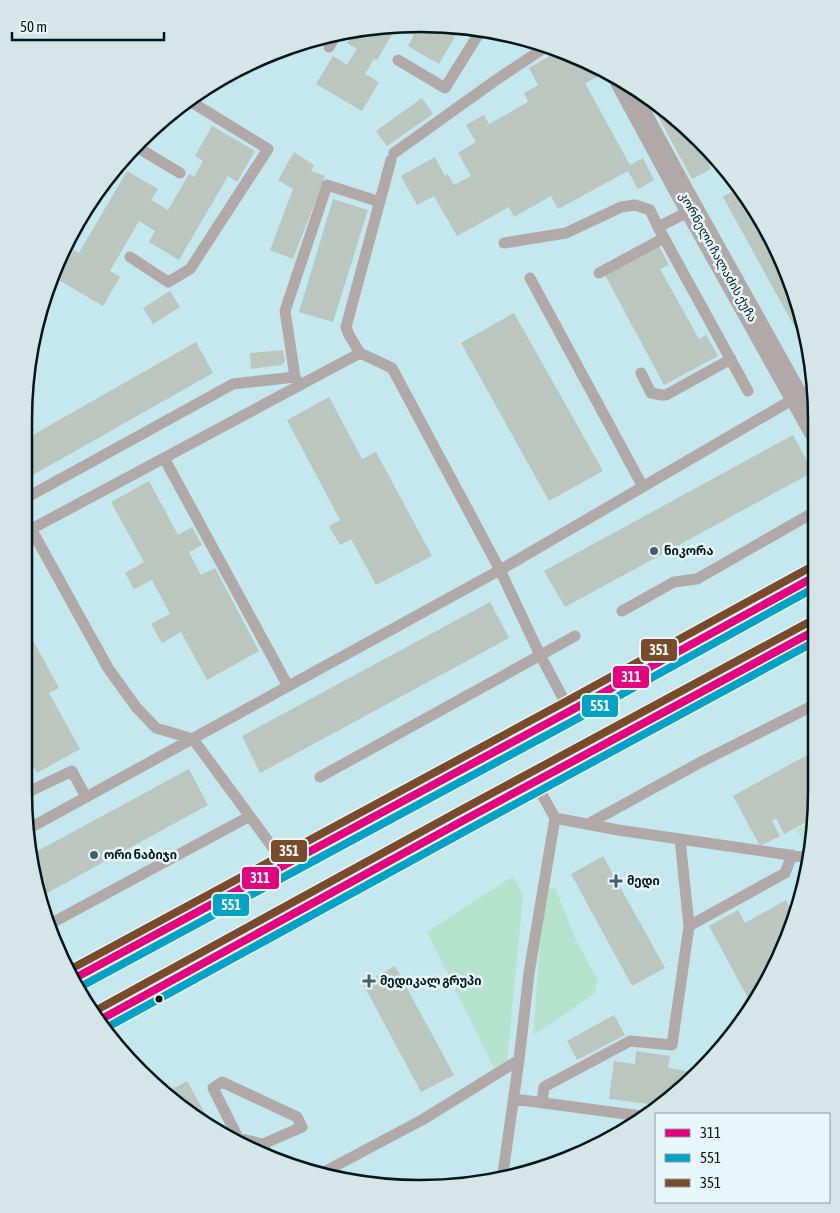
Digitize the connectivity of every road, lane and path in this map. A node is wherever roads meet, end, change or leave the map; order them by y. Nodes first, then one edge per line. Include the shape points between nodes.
1 (477, 37) edge
2 (331, 43) edge
3 (329, 47) dead end
4 (539, 51) edge
5 (398, 60) dead end
6 (629, 94) edge
7 (196, 105) edge
8 (142, 150) edge
9 (180, 173) dead end
10 (380, 202) junction
11 (692, 210) junction
12 (658, 227) junction
13 (664, 238) junction
14 (504, 244) dead end
15 (130, 257) dead end
16 (599, 273) dead end
17 (530, 278) dead end
18 (360, 353) junction
19 (730, 359) junction
20 (642, 373) dead end
21 (297, 381) junction
22 (748, 391) dead end
23 (797, 397) junction
24 (808, 417) edge
25 (164, 458) junction
26 (643, 486) junction
27 (32, 495) edge
28 (808, 516) edge
29 (32, 528) edge
30 (32, 539) edge
31 (500, 570) junction
32 (808, 580) edge
33 (622, 611) dead end
34 (808, 634) edge
35 (575, 636) dead end
36 (540, 655) junction
37 (288, 686) junction
38 (808, 708) edge
39 (570, 711) junction
40 (193, 739) junction
41 (320, 777) dead end
42 (536, 782) junction
43 (32, 790) edge
44 (86, 797) junction
45 (250, 816) junction
46 (555, 818) junction
47 (588, 824) junction
48 (34, 826) edge
49 (680, 840) junction
50 (792, 855) junction
51 (802, 857) edge
52 (284, 866) junction
53 (54, 922) edge
54 (689, 926) junction
55 (78, 976) edge
56 (105, 1017) edge
57 (520, 1060) junction
58 (514, 1099) junction
59 (542, 1103) junction
60 (635, 1115) edge
61 (236, 1134) edge
62 (248, 1140) edge
63 (263, 1144) junction
64 (265, 1148) edge
65 (329, 1169) edge
66 (503, 1171) edge

1 - 5 lane via 445,88
2 - 3 lane
4 - 10 lane via 393,157
6 - 11 street, კორნელი ჩალაძის ქუჩა
7 - 15 lane via 268,149 190,269 168,282
8 - 9 lane
10 - 18 lane via 346,327
10 - 21 lane via 327,186 285,311
11 - 12 lane
11 - 23 street, კორნელი ჩალაძის ქუჩა
12 - 13 lane
12 - 14 lane via 650,210 635,205 621,207 566,233
13 - 16 lane
13 - 19 lane
17 - 26 lane
18 - 21 lane
18 - 31 lane via 392,368
19 - 20 lane via 662,396 651,393
19 - 22 lane
21 - 25 lane
21 - 27 lane via 232,384
23 - 24 street, კორნელი ჩალაძის ქუჩა
23 - 26 lane
25 - 29 lane
25 - 37 lane
26 - 31 lane
28 - 33 lane via 697,580 674,582
30 - 40 lane via 108,668 136,707 156,728
31 - 36 lane
31 - 37 lane
32 - 39 main road
34 - 42 main road
35 - 36 lane
36 - 39 lane
36 - 41 lane
37 - 40 lane
38 - 47 lane
39 - 52 main road
40 - 44 lane
40 - 45 lane
42 - 46 lane
42 - 56 main road
43 - 44 lane via 72,771
44 - 48 lane
45 - 52 lane
45 - 53 lane
46 - 47 lane
46 - 57 lane via 529,973
47 - 49 lane
49 - 50 lane
49 - 54 lane
50 - 51 lane
50 - 54 lane via 786,873
52 - 55 main road
54 - 59 lane via 672,1045 630,1041 544,1087
57 - 58 lane
57 - 65 lane via 422,1120
58 - 59 lane
58 - 66 lane
59 - 60 lane
61 - 63 lane via 213,1088 222,1082 297,1117 302,1127
62 - 63 lane
63 - 64 lane

